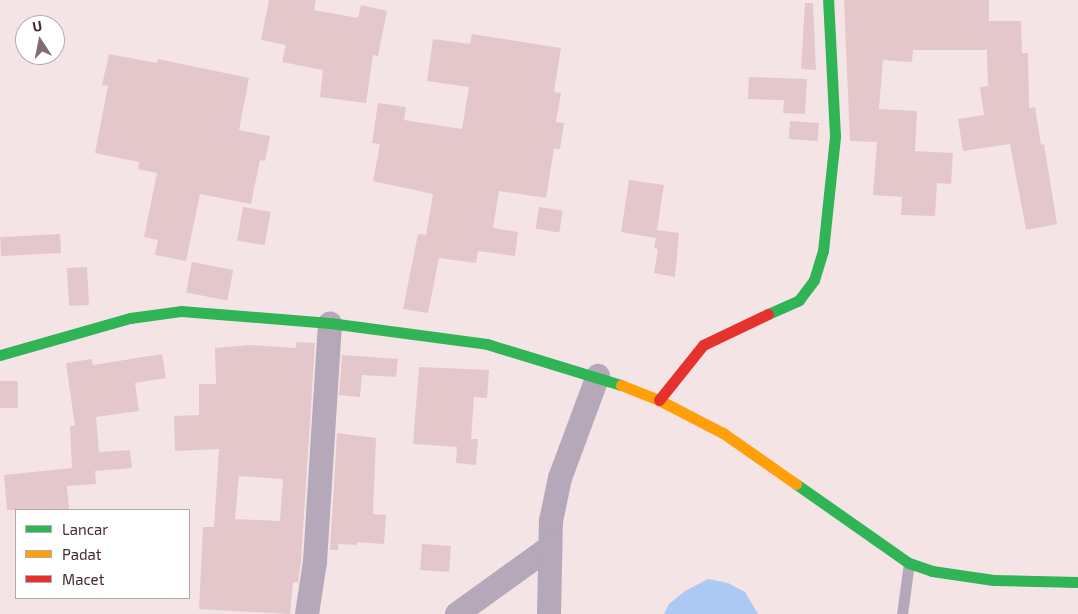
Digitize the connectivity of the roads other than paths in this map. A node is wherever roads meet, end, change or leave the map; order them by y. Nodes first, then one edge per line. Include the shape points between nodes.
1 (828, 0) edge
2 (330, 323) junction
3 (0, 355) edge
4 (598, 376) junction
5 (659, 400) junction
6 (550, 547) junction
7 (909, 563) junction
8 (1078, 582) edge
9 (307, 614) edge
10 (457, 614) edge
11 (549, 614) edge
12 (902, 614) edge

1 - 5 street via 834,144 822,251 814,280 800,300 703,345
2 - 3 street via 166,312 130,318
2 - 4 street via 479,343
2 - 9 street via 315,562
4 - 5 street
4 - 6 street via 560,478 551,521
5 - 7 street via 723,432
6 - 10 street
6 - 11 street
7 - 8 street via 932,571 993,580
7 - 12 lane

